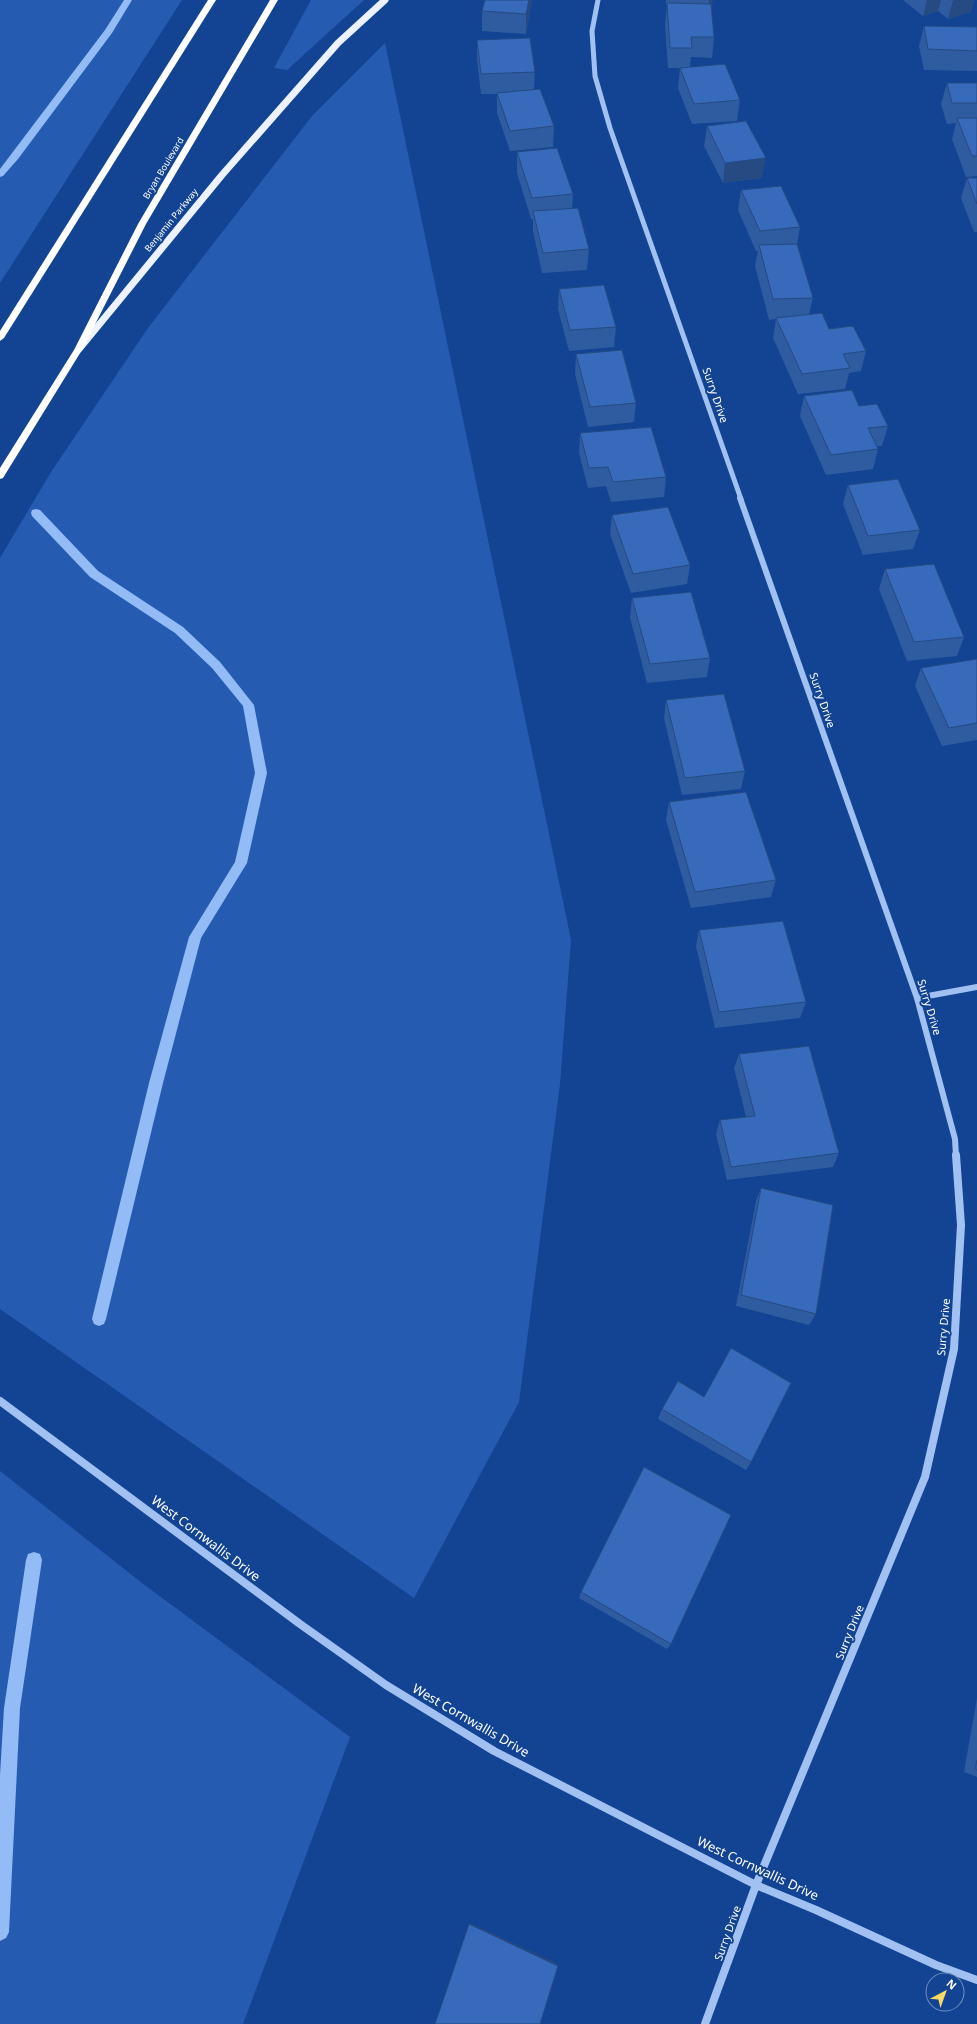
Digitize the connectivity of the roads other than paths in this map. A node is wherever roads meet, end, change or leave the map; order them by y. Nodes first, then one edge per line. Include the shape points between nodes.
1 (212, 0) edge
2 (274, 0) edge
3 (385, 0) edge
4 (598, 0) edge
5 (0, 338) edge
6 (78, 350) junction
7 (0, 476) edge
8 (977, 987) edge
9 (917, 998) junction
10 (0, 1401) edge
11 (756, 1885) junction
12 (977, 1980) edge
13 (705, 2024) edge

1 - 5 highway
2 - 6 highway, Bryan Boulevard via 142,224
3 - 6 main road, Benjamin Parkway via 332,49 222,175
4 - 9 street, Surry Drive via 592,31 595,76 610,128
6 - 7 highway, Benjamin Parkway
8 - 9 street
9 - 11 street, Surry Drive via 955,1139 961,1225 954,1349 925,1477
10 - 11 street, West Cornwallis Drive via 386,1685 494,1752
11 - 12 street, West Cornwallis Drive via 936,1965
11 - 13 street, Surry Drive

